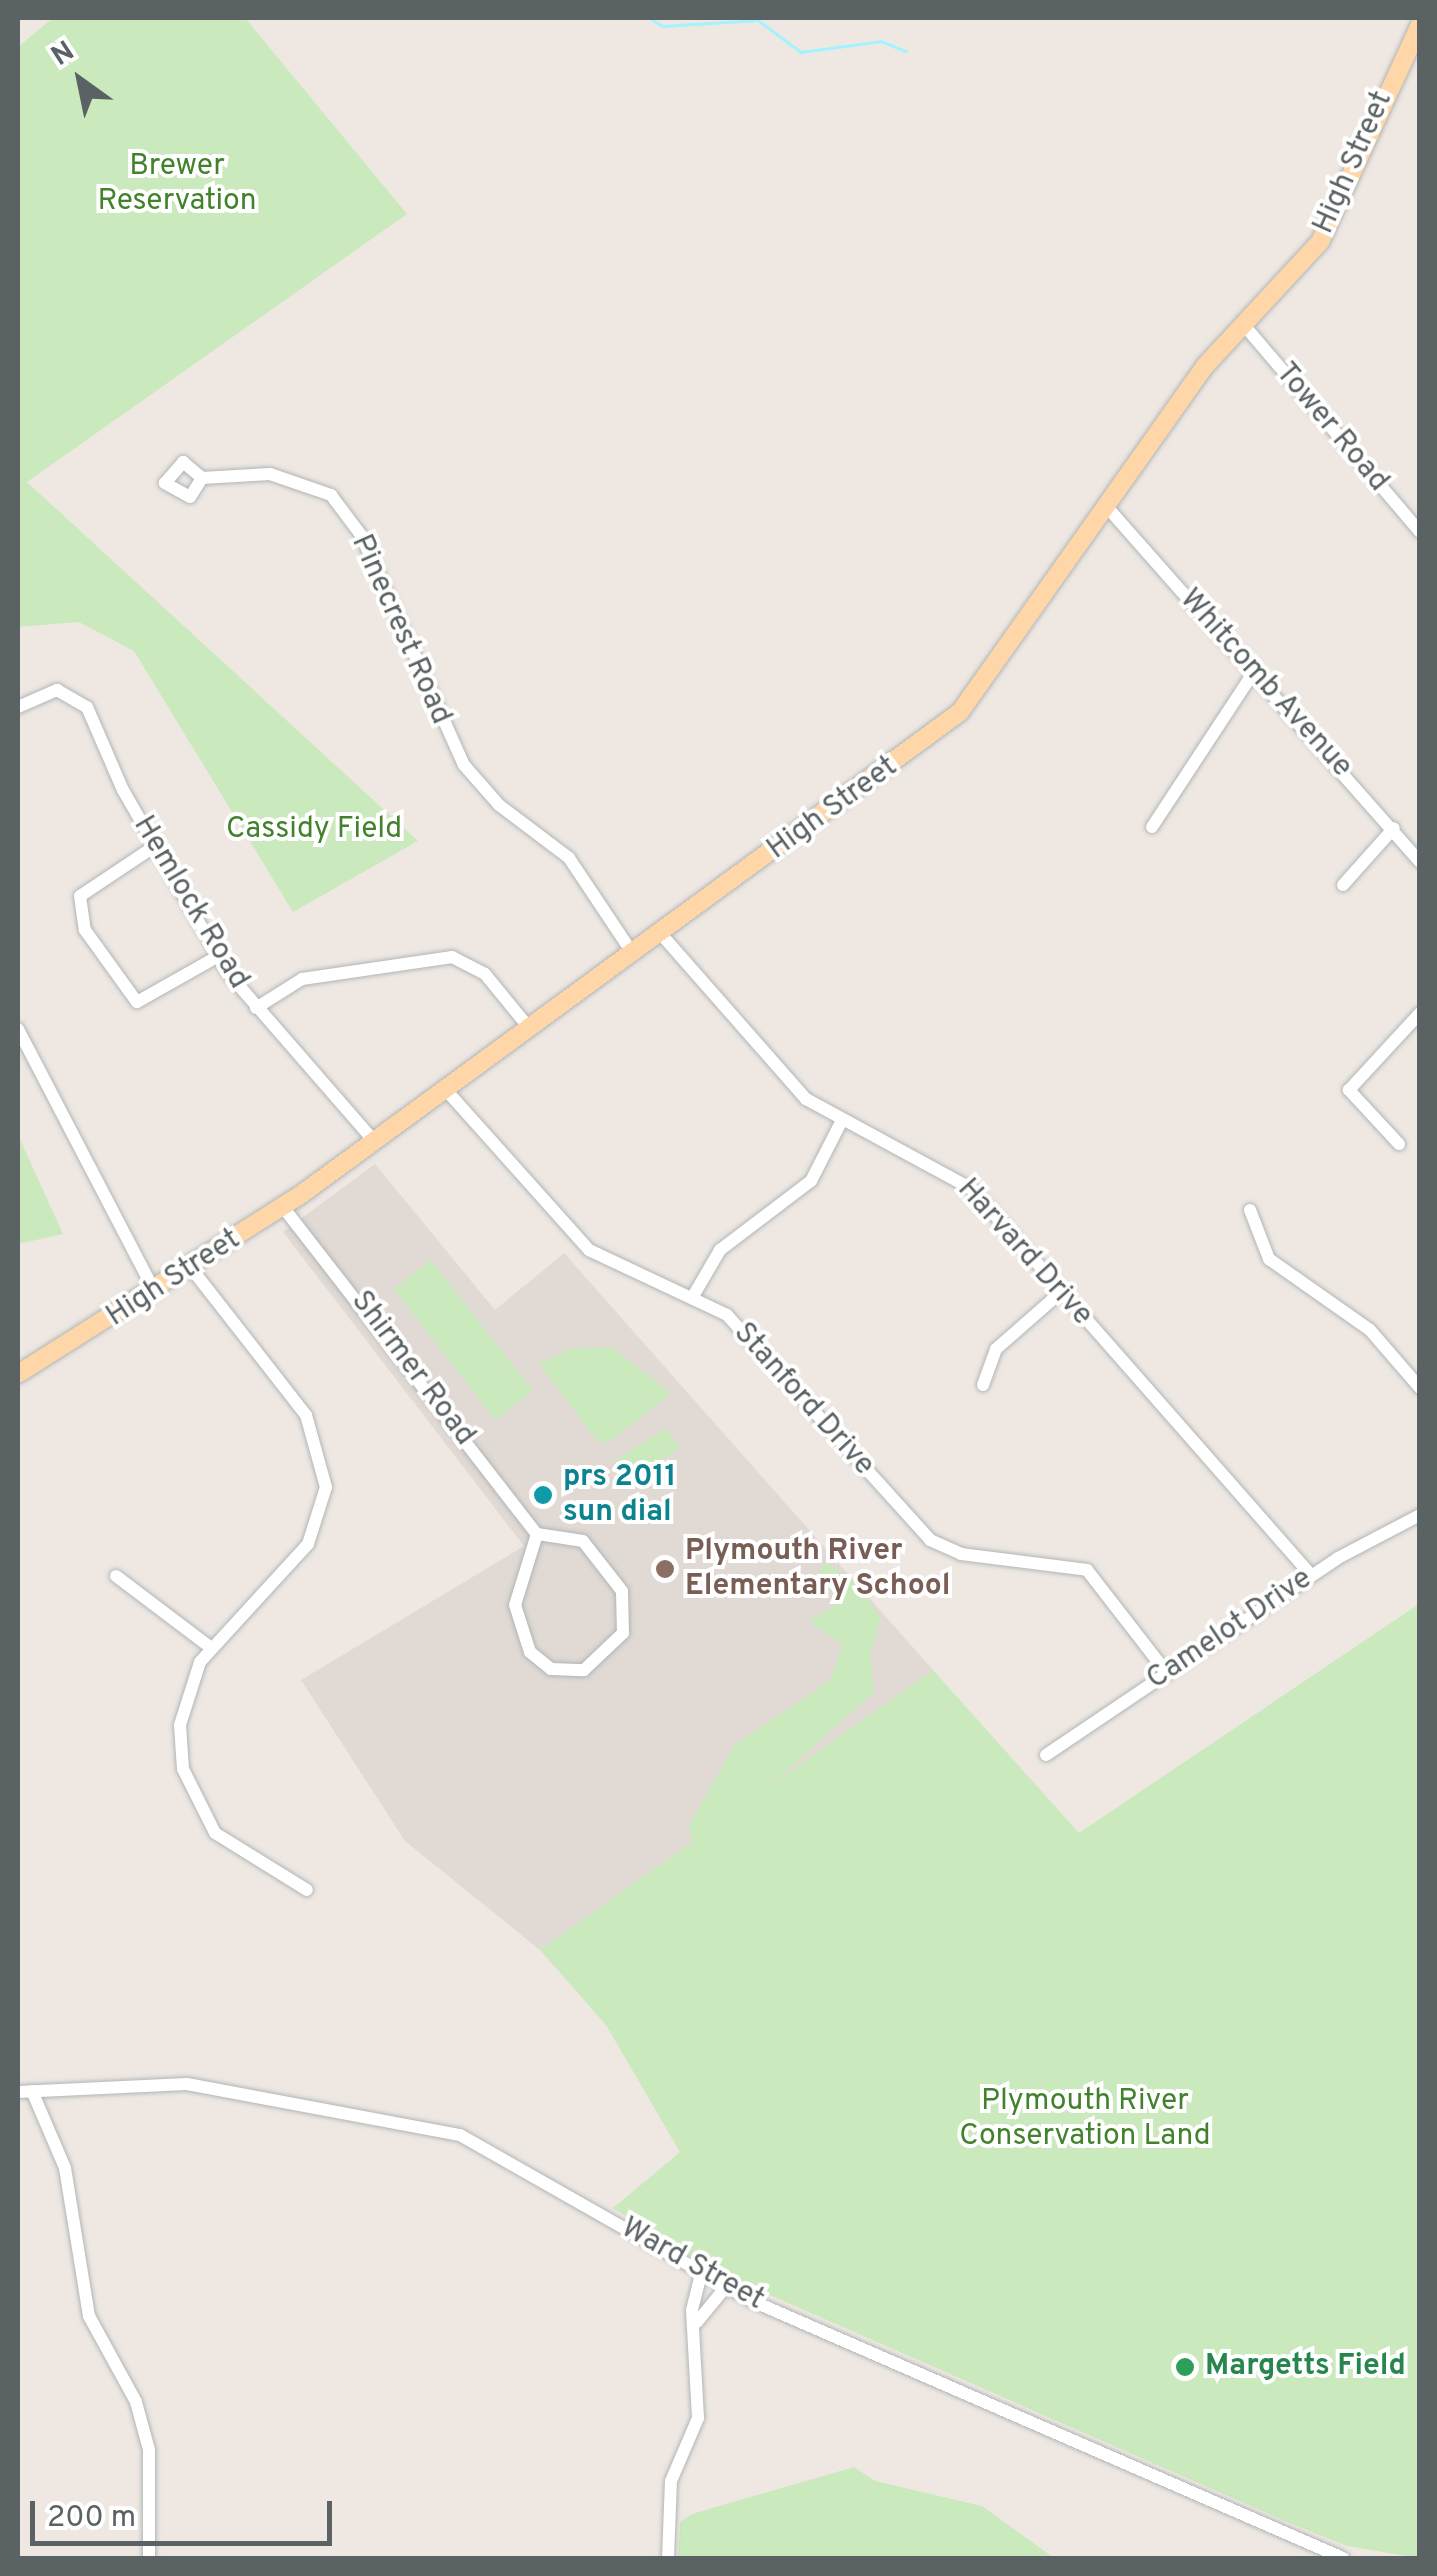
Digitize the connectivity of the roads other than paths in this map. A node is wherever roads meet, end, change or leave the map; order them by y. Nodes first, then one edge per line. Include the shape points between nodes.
1 (1420, 24) edge
2 (1243, 324) junction
3 (202, 478) dead end
4 (1107, 507) junction
5 (1420, 532) edge
6 (1254, 672) junction
7 (18, 707) edge
8 (1152, 827) dead end
9 (1394, 828) junction
10 (155, 846) junction
11 (1420, 862) edge
12 (1343, 885) dead end
13 (661, 934) junction
14 (633, 954) junction
15 (217, 956) junction
16 (256, 1008) junction
17 (1420, 1014) edge
18 (18, 1028) edge
19 (530, 1028) junction
20 (446, 1090) junction
21 (841, 1122) junction
22 (374, 1141) junction
23 (1399, 1144) dead end
24 (283, 1207) junction
25 (1250, 1210) dead end
26 (192, 1268) junction
27 (155, 1292) junction
28 (1060, 1293) junction
29 (692, 1298) junction
30 (18, 1374) edge
31 (983, 1384) dead end
32 (1420, 1388) edge
33 (1420, 1515) edge
34 (537, 1534) junction
35 (1311, 1575) junction
36 (116, 1576) dead end
37 (210, 1647) junction
38 (1167, 1673) junction
39 (1046, 1754) dead end
40 (308, 1890) dead end
41 (25, 2091) edge
42 (701, 2274) junction
43 (726, 2288) junction
44 (697, 2322) junction
45 (149, 2558) edge
46 (668, 2558) edge
47 (1343, 2558) edge

1 - 2 main road, High Street via 1332,221
2 - 4 main road, High Street
2 - 5 street, Tower Road
3 - 14 street, Pinecrest Road via 270,474 331,495 361,535 464,764 499,805 569,858
4 - 6 street, Whitcomb Avenue
4 - 13 main road, High Street via 960,712
6 - 8 street
6 - 9 street, Whitcomb Avenue
7 - 10 street, Hemlock Road via 57,690 87,706
9 - 11 street, Whitcomb Avenue
9 - 12 street
10 - 15 street, Hemlock Road
10 - 15 street via 80,896 94,945 136,1002
13 - 14 main road, High Street
13 - 21 street, Harvard Drive via 788,1081
14 - 19 main road, High Street
15 - 16 street, Hemlock Road
16 - 19 street via 302,978 452,957 485,974
16 - 22 street, Hemlock Road
17 - 23 street via 1350,1090
18 - 27 street
19 - 20 main road, High Street
20 - 22 main road, High Street
20 - 29 street, Stanford Drive via 588,1250
21 - 28 street, Harvard Drive via 958,1177
21 - 29 street via 812,1182 720,1250
22 - 24 main road, High Street
24 - 26 main road, High Street
24 - 34 street, Shirmer Road
25 - 32 street via 1268,1260 1370,1330
26 - 27 main road, High Street
26 - 37 street via 306,1415 326,1476 308,1544
27 - 30 main road, High Street
28 - 31 street via 996,1349
28 - 35 street, Harvard Drive
29 - 38 street, Stanford Drive via 739,1326 930,1540 961,1554 1087,1570
33 - 35 street, Camelot Drive
34 - 34 street via 515,1605 520,1636 551,1669 584,1670 623,1633 622,1591 583,1541
35 - 38 street, Camelot Drive
36 - 37 street
37 - 40 street via 180,1725 190,1790 230,1847
38 - 39 street, Camelot Drive
41 - 42 street, Ward Street via 188,2084 416,2122 486,2147
41 - 45 street via 65,2168 90,2316 136,2402 149,2450
42 - 43 street, Ward Street
42 - 44 street
43 - 44 street
43 - 47 street, Ward Street
44 - 46 street via 698,2418 671,2481

